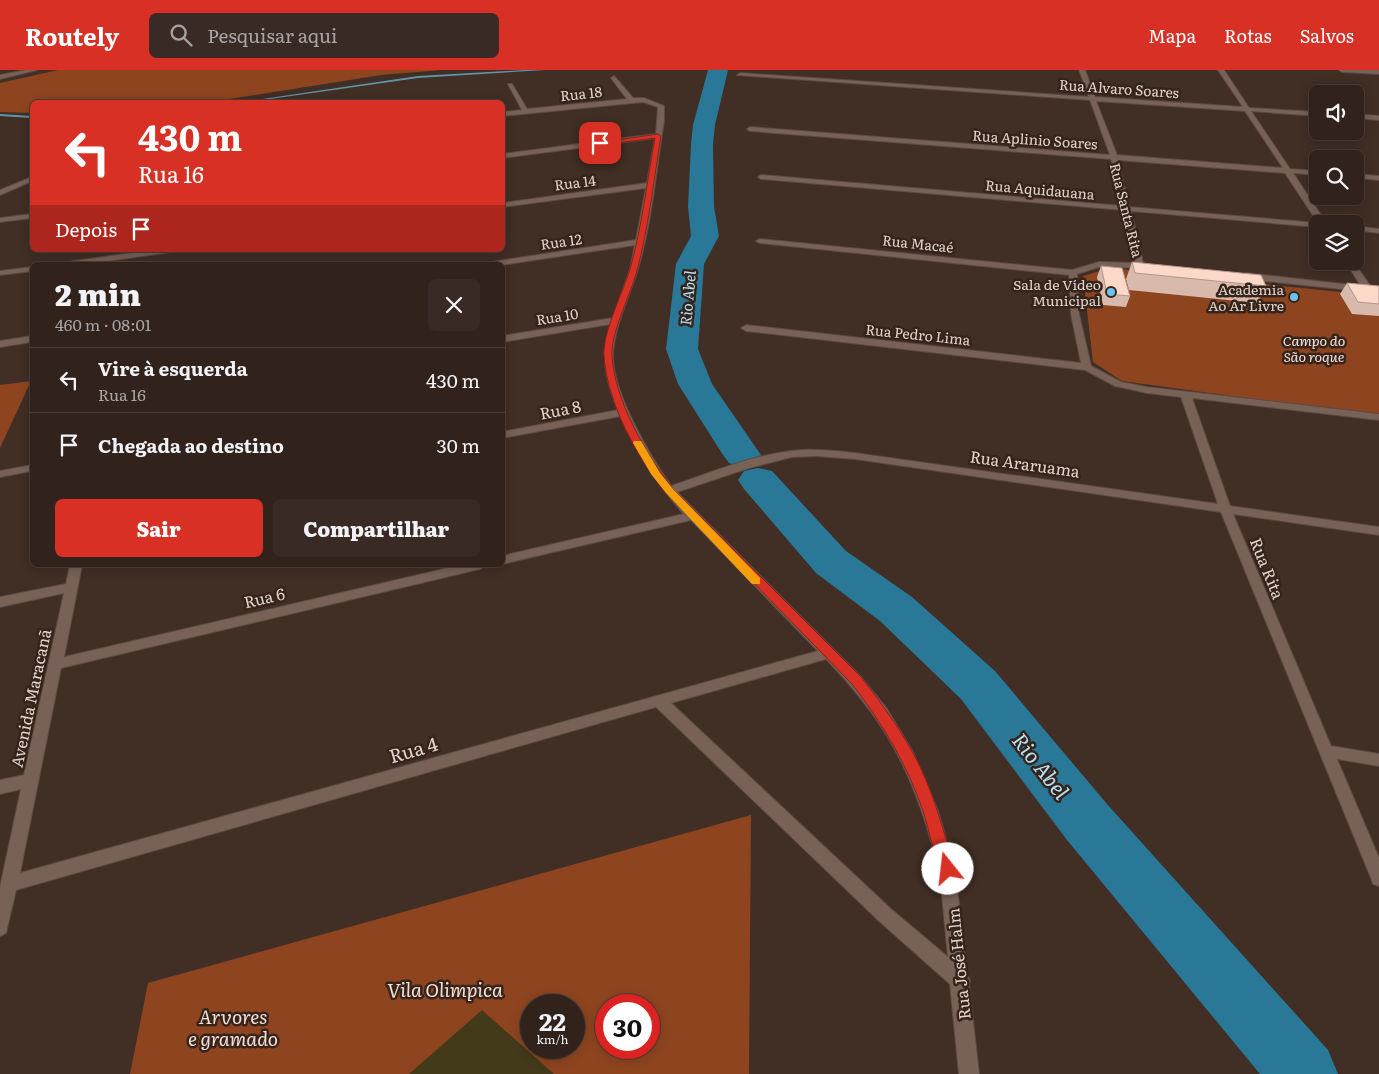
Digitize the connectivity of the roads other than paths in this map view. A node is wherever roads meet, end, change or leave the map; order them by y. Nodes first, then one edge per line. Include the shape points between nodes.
1 (34, 70) edge
2 (1082, 70) edge
3 (1222, 70) edge
4 (1342, 70) edge
5 (1379, 72) edge
6 (740, 75) dead end
7 (0, 77) edge
8 (614, 78) dead end
9 (510, 85) dead end
10 (1093, 99) junction
11 (631, 100) junction
12 (661, 106) joint
13 (1248, 109) junction
14 (526, 112) junction
15 (1309, 113) edge
16 (505, 114) edge
17 (1364, 117) edge
18 (1379, 118) edge
19 (750, 129) dead end
20 (658, 136) junction
21 (505, 156) edge
22 (1114, 157) junction
23 (1290, 171) junction
24 (1309, 173) edge
25 (761, 177) dead end
26 (1364, 177) edge
27 (1379, 178) edge
28 (30, 180) edge
29 (650, 185) junction
30 (0, 193) edge
31 (505, 204) edge
32 (1126, 209) junction
33 (1317, 215) edge
34 (30, 216) edge
35 (0, 220) edge
36 (1309, 224) edge
37 (1364, 229) edge
38 (1379, 231) edge
39 (760, 241) dead end
40 (640, 242) junction
41 (142, 252) edge
42 (80, 262) edge
43 (505, 262) edge
44 (1140, 266) junction
45 (1160, 268) edge
46 (30, 269) edge
47 (1355, 270) edge
48 (0, 273) edge
49 (1073, 273) junction
50 (1239, 276) edge
51 (1368, 289) junction
52 (1379, 290) edge
53 (616, 320) junction
54 (746, 328) dead end
55 (505, 338) edge
56 (30, 339) edge
57 (0, 344) edge
58 (1087, 367) junction
59 (1186, 396) junction
60 (624, 412) junction
61 (1379, 417) edge
62 (505, 434) edge
63 (30, 468) edge
64 (0, 474) edge
65 (669, 491) junction
66 (1225, 508) junction
67 (691, 516) junction
68 (1379, 530) edge
69 (505, 559) edge
70 (76, 567) edge
71 (471, 567) edge
72 (71, 587) junction
73 (0, 602) edge
74 (828, 653) junction
75 (56, 664) junction
76 (659, 701) junction
77 (1325, 752) junction
78 (1379, 760) edge
79 (31, 780) junction
80 (0, 787) edge
81 (1379, 878) edge
82 (9, 884) junction
83 (0, 927) edge
84 (961, 981) junction
85 (970, 1074) edge

1 - 7 street
2 - 10 street, Rua Santa Rita
3 - 13 street
4 - 5 street
6 - 10 street, Rua Alvaro Soares
8 - 11 street
9 - 14 street
10 - 13 street, Rua Alvaro Soares
10 - 22 street, Rua Santa Rita
11 - 12 street, Rua 18 via 644,100
11 - 14 street, Rua 18
12 - 20 street, Rua José Halm
13 - 15 street, Rua Alvaro Soares
13 - 23 street
14 - 16 street, Rua 18
17 - 18 street
19 - 22 street, Rua Aplinio Soares
20 - 21 street
20 - 29 street, Rua José Halm
22 - 23 street, Rua Aplinio Soares
22 - 32 street, Rua Santa Rita
23 - 24 street, Rua Aplinio Soares
23 - 33 street
25 - 32 street, Rua Aquidauana
26 - 27 street
28 - 30 street
29 - 31 street, Rua 14
29 - 40 street, Rua José Halm
32 - 36 street, Rua Aquidauana
32 - 44 street, Rua Santa Rita
34 - 35 street
37 - 38 street
39 - 49 street, Rua Macaé
40 - 43 street, Rua 12
40 - 53 street, Rua José Halm
41 - 42 street
44 - 45 street
44 - 49 street via 1097,264 1083,266
46 - 48 street
47 - 51 street
49 - 58 street via 1075,314
50 - 51 street
51 - 52 street
53 - 55 street, Rua 10
53 - 60 street, Rua José Halm via 608,354 610,373
54 - 58 street, Rua Pedro Lima
56 - 57 street
58 - 59 street via 1118,384
59 - 61 street
59 - 66 street, Rua Rita
60 - 62 street, Rua 8
60 - 65 street, Rua José Halm via 644,454
63 - 64 street
65 - 66 street, Rua Araruama via 792,454 854,456
65 - 67 street, Rua José Halm
66 - 68 street, Rua Araruama
66 - 77 street, Rua Rita
67 - 69 street
67 - 74 street, Rua José Halm
70 - 72 street, Avenida Maracanã
71 - 75 street, Rua 6
72 - 73 street
72 - 75 street, Avenida Maracanã
74 - 76 street, Rua 4
74 - 84 street, Rua José Halm via 882,713 908,757 927,802 948,869
75 - 79 street, Avenida Maracanã
76 - 82 street, Rua 4
76 - 84 street via 885,915
77 - 78 street
77 - 81 street
79 - 80 street
79 - 82 street, Avenida Maracanã
82 - 83 street, Avenida Maracanã
84 - 85 street, Rua José Halm

